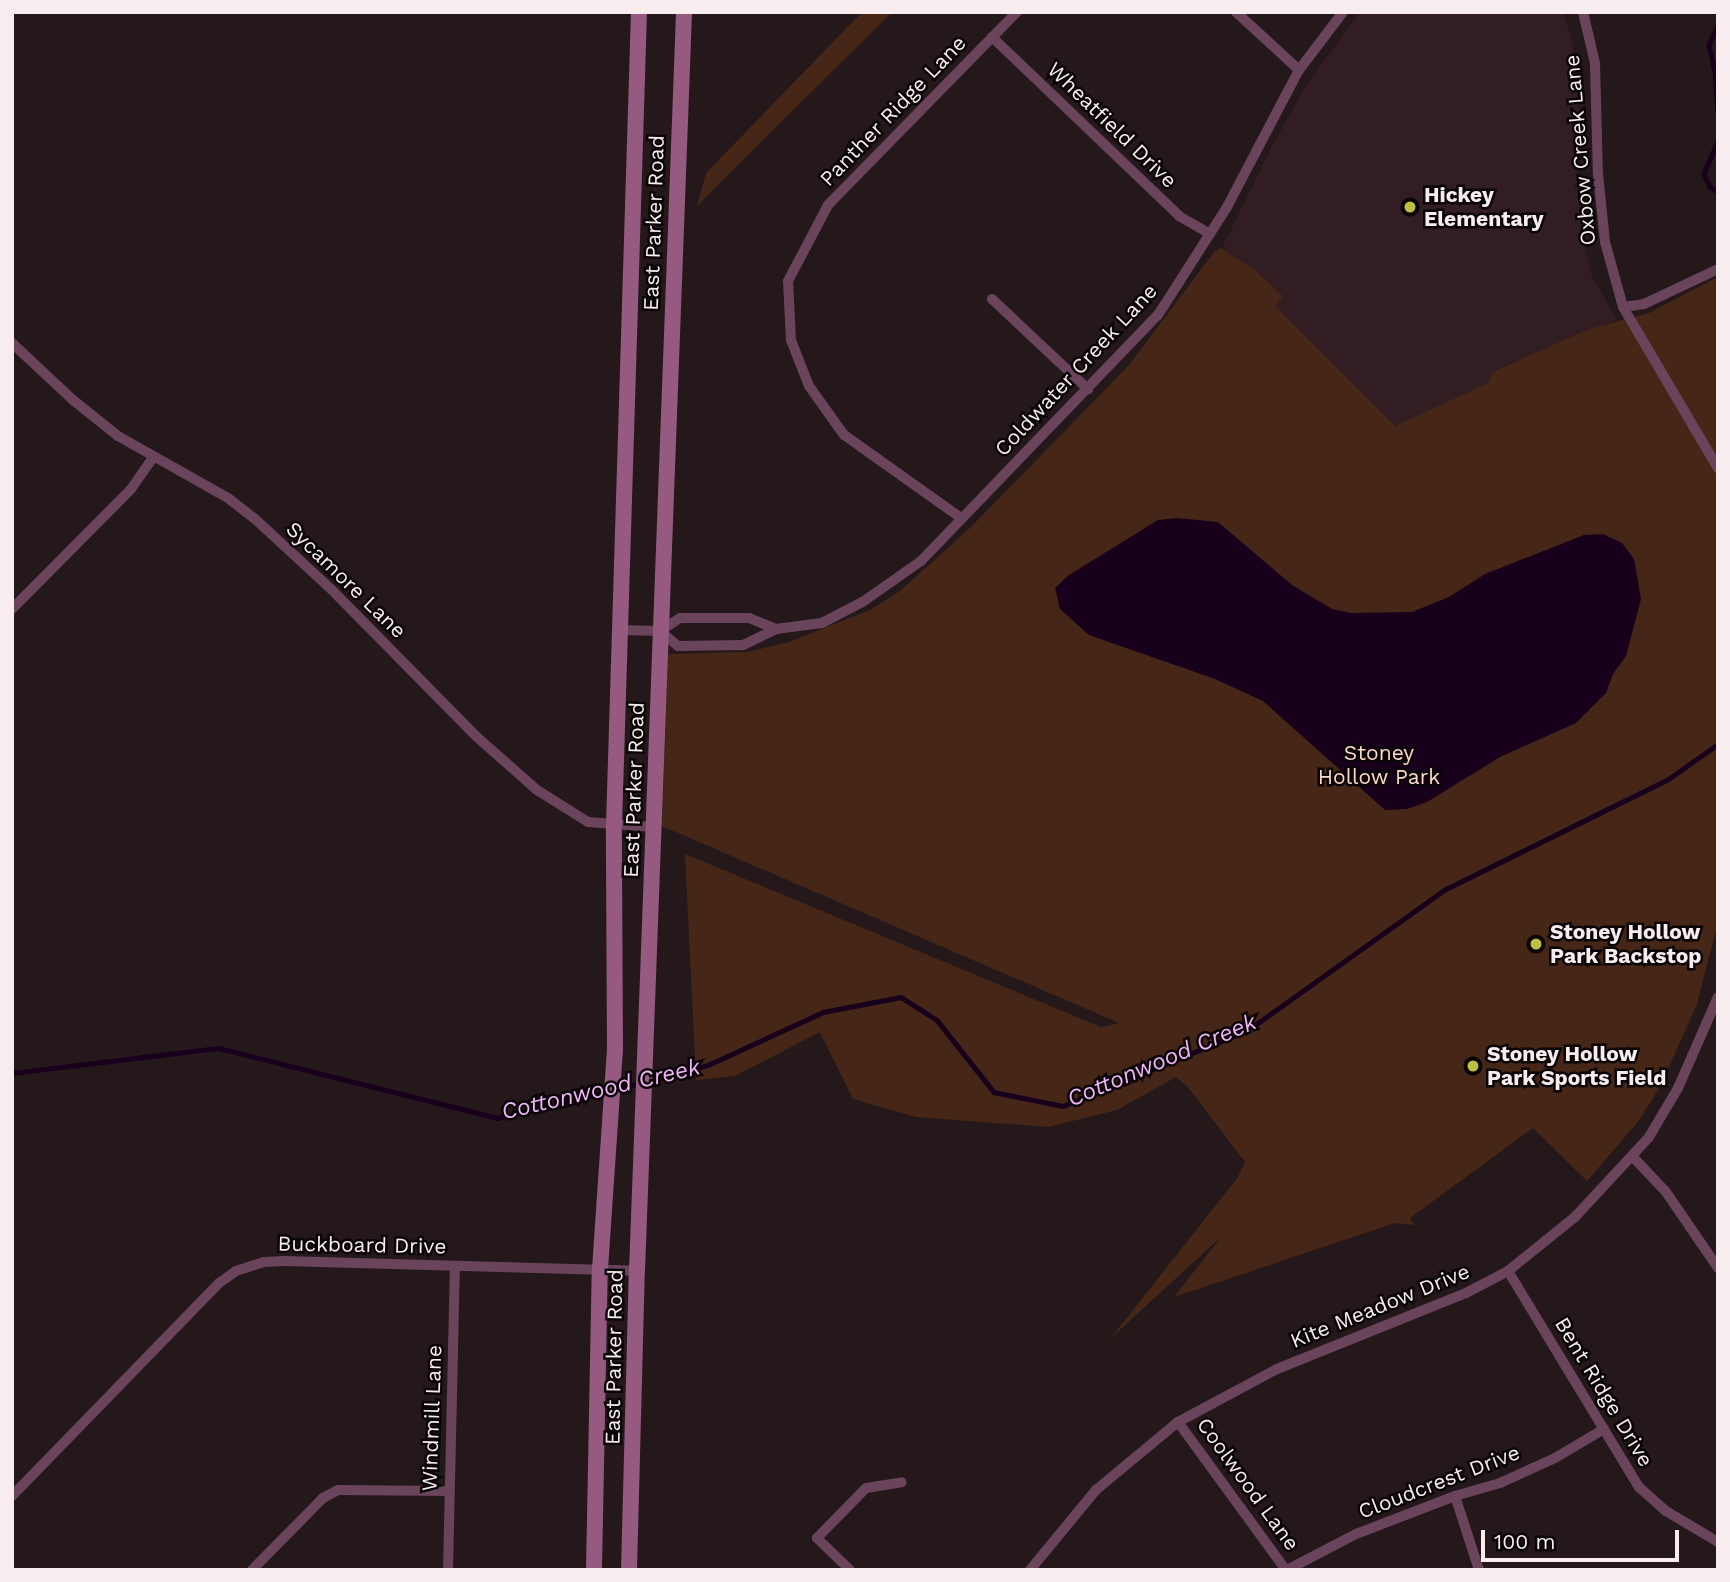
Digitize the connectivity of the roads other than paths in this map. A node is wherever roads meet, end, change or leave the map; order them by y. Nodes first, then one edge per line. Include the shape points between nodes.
1 (639, 12) edge
2 (684, 12) edge
3 (1017, 12) edge
4 (1236, 12) edge
5 (1343, 12) edge
6 (1583, 12) edge
7 (992, 37) junction
8 (1299, 70) junction
9 (1210, 234) junction
10 (1718, 269) edge
11 (992, 299) dead end
12 (1623, 307) junction
13 (12, 343) edge
14 (1088, 389) junction
15 (153, 457) junction
16 (1718, 468) edge
17 (961, 519) junction
18 (12, 609) edge
19 (776, 629) junction
20 (620, 630) junction
21 (660, 631) junction
22 (614, 825) junction
23 (653, 827) junction
24 (1717, 1004) edge
25 (1633, 1157) junction
26 (455, 1267) junction
27 (1718, 1268) edge
28 (600, 1269) junction
29 (637, 1271) junction
30 (1508, 1271) junction
31 (1178, 1422) junction
32 (1604, 1429) junction
33 (902, 1482) dead end
34 (448, 1490) junction
35 (12, 1496) edge
36 (1455, 1496) junction
37 (1718, 1542) edge
38 (252, 1570) edge
39 (449, 1570) edge
40 (594, 1570) edge
41 (629, 1570) edge
42 (850, 1570) edge
43 (1030, 1570) edge
44 (1286, 1570) edge
45 (1479, 1570) edge

1 - 20 main road, East Parker Road
2 - 21 main road, East Parker Road
3 - 7 street, Panther Ridge Lane
4 - 8 street
5 - 8 street, Coldwater Creek Lane
6 - 12 street, Oxbow Creek Lane via 1595,63 1605,242
7 - 9 street, Wheatfield Drive via 1179,215
7 - 17 street, Panther Ridge Lane via 828,205 788,281 791,340 809,386 844,435
8 - 9 street, Coldwater Creek Lane
9 - 14 street, Coldwater Creek Lane via 1158,315
10 - 12 street via 1644,304
11 - 14 street
12 - 16 street, Oxbow Creek Lane
13 - 15 street, Sycamore Lane via 91,415
14 - 17 street, Coldwater Creek Lane
15 - 18 street via 131,489
15 - 22 street, Sycamore Lane via 228,498 254,518 537,790 582,820
17 - 19 street, Coldwater Creek Lane via 921,561 864,601 822,623
19 - 21 street, Coldwater Creek Lane via 749,618 680,618
19 - 21 street, Coldwater Creek Lane via 743,645 678,646
20 - 21 street, Coldwater Creek Lane
20 - 22 main road, East Parker Road
21 - 23 main road, East Parker Road
22 - 23 street, Sycamore Lane
22 - 28 main road, East Parker Road via 615,1049
23 - 29 main road, East Parker Road
24 - 25 street, Kite Meadow Drive via 1678,1088
25 - 27 street via 1666,1192
25 - 30 street, Kite Meadow Drive via 1586,1208
26 - 28 street, Buckboard Drive
26 - 34 street, Windmill Lane
26 - 35 street, Buckboard Drive via 284,1261 236,1271 219,1283
28 - 29 street, Buckboard Drive
28 - 40 main road, East Parker Road
29 - 41 main road, East Parker Road
30 - 31 street, Kite Meadow Drive via 1419,1314 1277,1369
30 - 32 street, Bent Ridge Drive
31 - 43 street, Kite Meadow Drive via 1096,1490
31 - 44 street, Coolwood Lane
32 - 36 street, Cloudcrest Drive via 1500,1483
32 - 37 street, Bent Ridge Drive via 1639,1487 1666,1511
33 - 42 street via 866,1489 817,1538
34 - 38 street via 338,1490 323,1498
34 - 39 street, Windmill Lane
36 - 44 street, Cloudcrest Drive via 1356,1534
36 - 45 street

